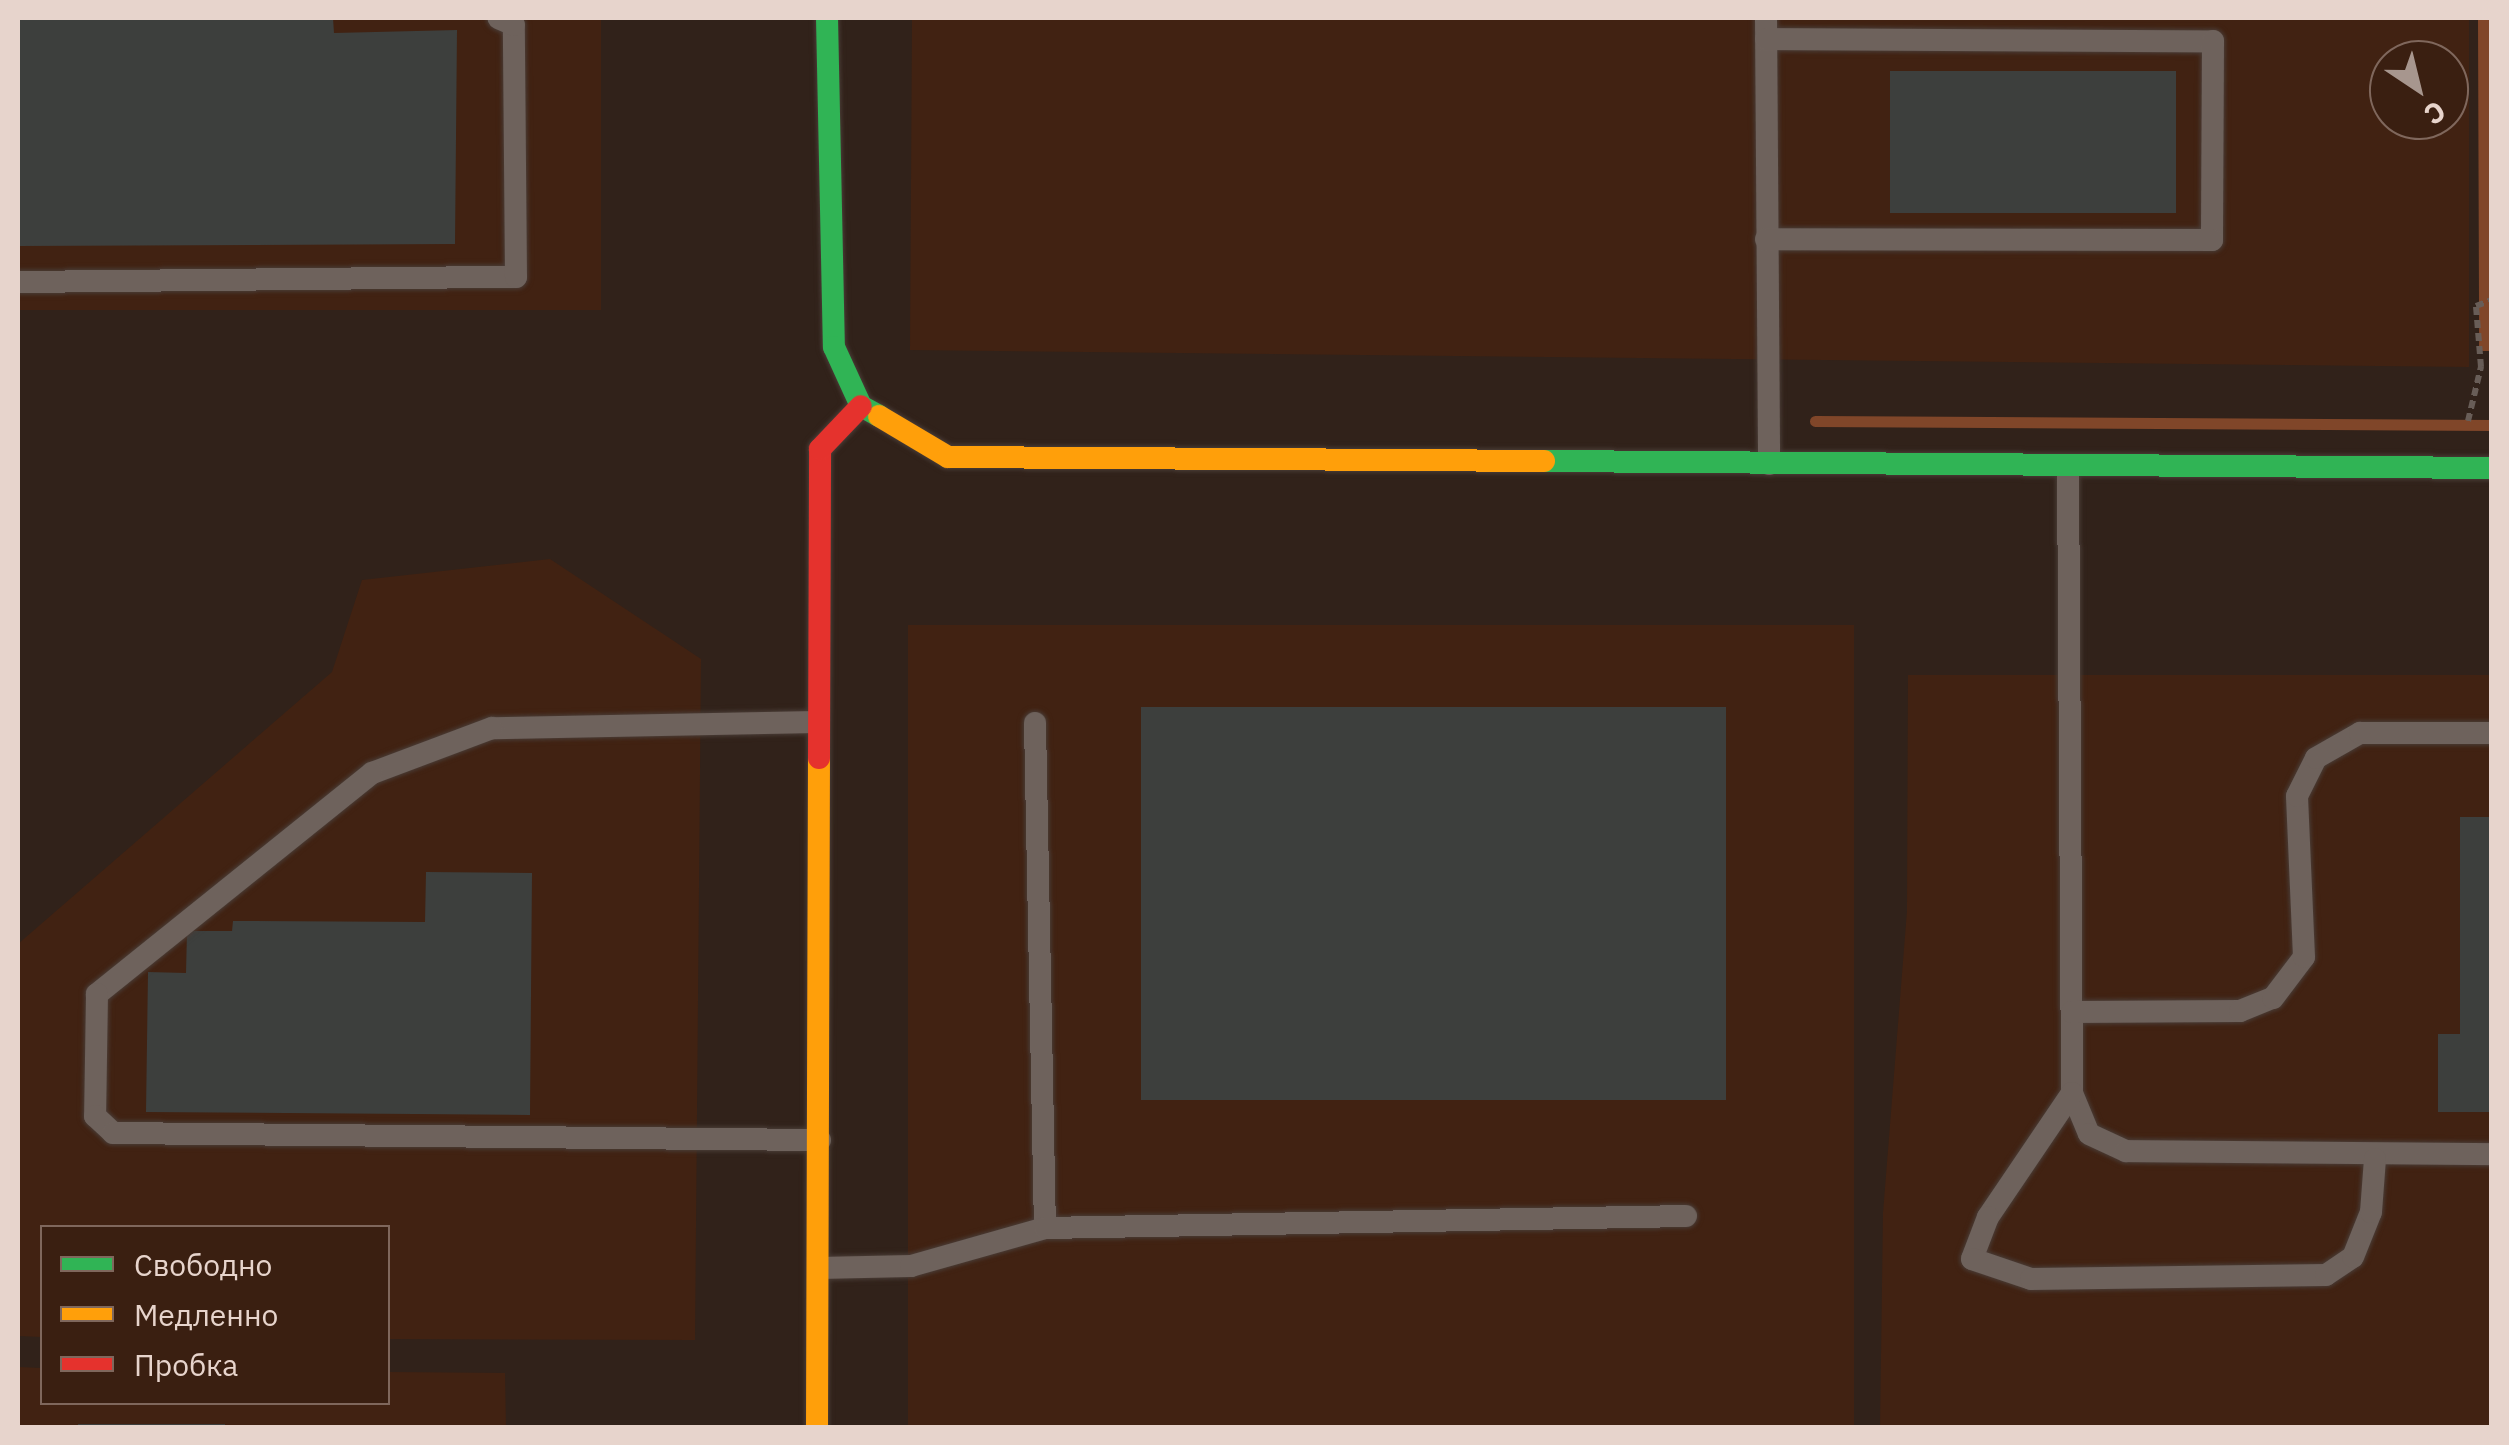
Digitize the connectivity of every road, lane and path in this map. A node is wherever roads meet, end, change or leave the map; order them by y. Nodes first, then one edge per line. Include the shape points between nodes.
1 (498, 18) edge
2 (827, 18) edge
3 (1766, 28) edge
4 (1766, 238) junction
5 (18, 282) edge
6 (2490, 301) edge
7 (860, 406) junction
8 (2468, 415) dead end
9 (1769, 466) junction
10 (2068, 466) junction
11 (2492, 468) edge
12 (818, 722) junction
13 (1035, 723) dead end
14 (2492, 734) edge
15 (2072, 1012) junction
16 (2072, 1094) junction
17 (820, 1140) junction
18 (2492, 1154) edge
19 (2374, 1158) junction
20 (1686, 1216) dead end
21 (1045, 1228) junction
22 (819, 1268) junction
23 (817, 1428) edge

1 - 5 lane via 514,24 516,277
2 - 7 street via 834,346
3 - 4 lane
3 - 4 lane via 2214,41 2212,240
4 - 9 lane
6 - 8 path via 2476,306 2481,366
7 - 9 street via 948,457
7 - 12 street via 820,449
9 - 10 street
10 - 11 street
10 - 15 lane
12 - 17 street
12 - 17 lane via 492,728 372,774 97,994 95,1116 113,1133
13 - 21 lane
14 - 15 lane via 2360,733 2316,758 2298,796 2304,957 2272,998 2240,1011
15 - 16 lane
16 - 19 lane via 2088,1134 2126,1151
16 - 19 lane via 1988,1217 1972,1259 2031,1279 2326,1275 2352,1257 2365,1227
17 - 22 street
18 - 19 lane
20 - 21 lane
21 - 22 lane via 911,1266
22 - 23 street

